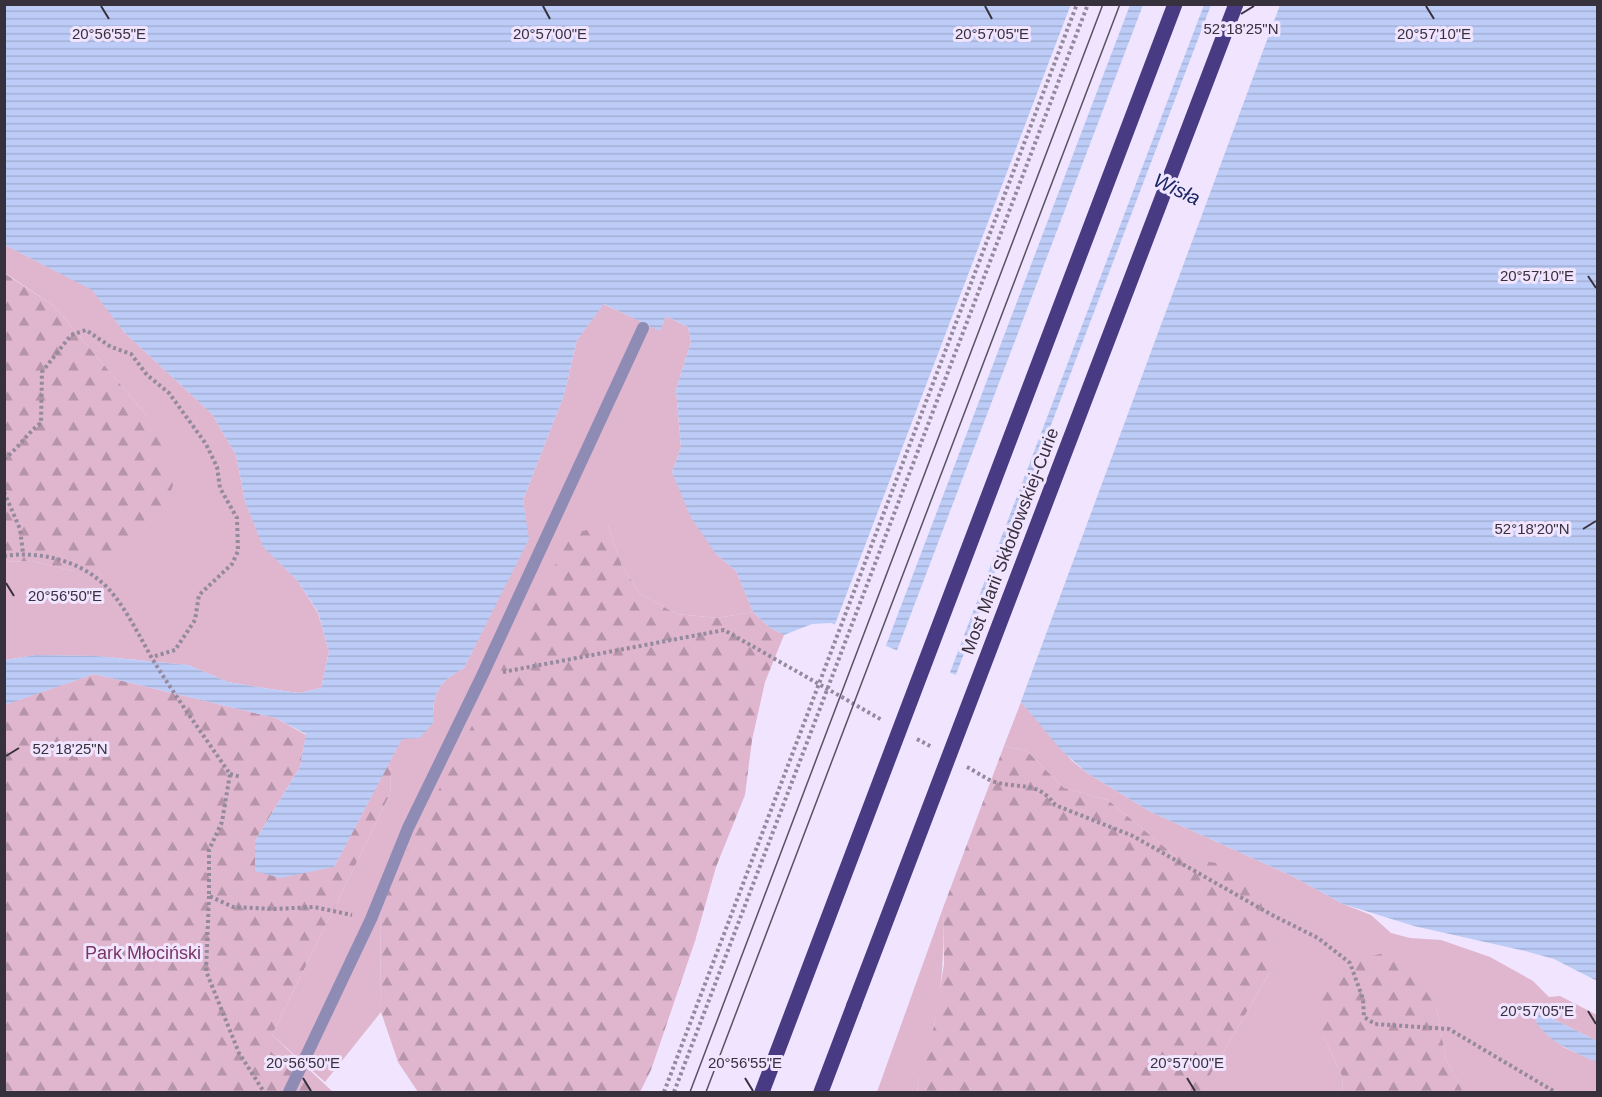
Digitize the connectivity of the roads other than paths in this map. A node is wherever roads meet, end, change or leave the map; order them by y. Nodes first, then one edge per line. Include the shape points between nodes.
1 (1175, 4) edge
2 (1236, 4) edge
3 (643, 328) dead end
4 (289, 1092) edge
5 (762, 1092) edge
6 (822, 1092) edge

1 - 5 main road, Most Marii Skłodowskiej-Curie, bridge
2 - 6 main road, Most Marii Skłodowskiej-Curie, bridge
3 - 4 lane via 408,828

